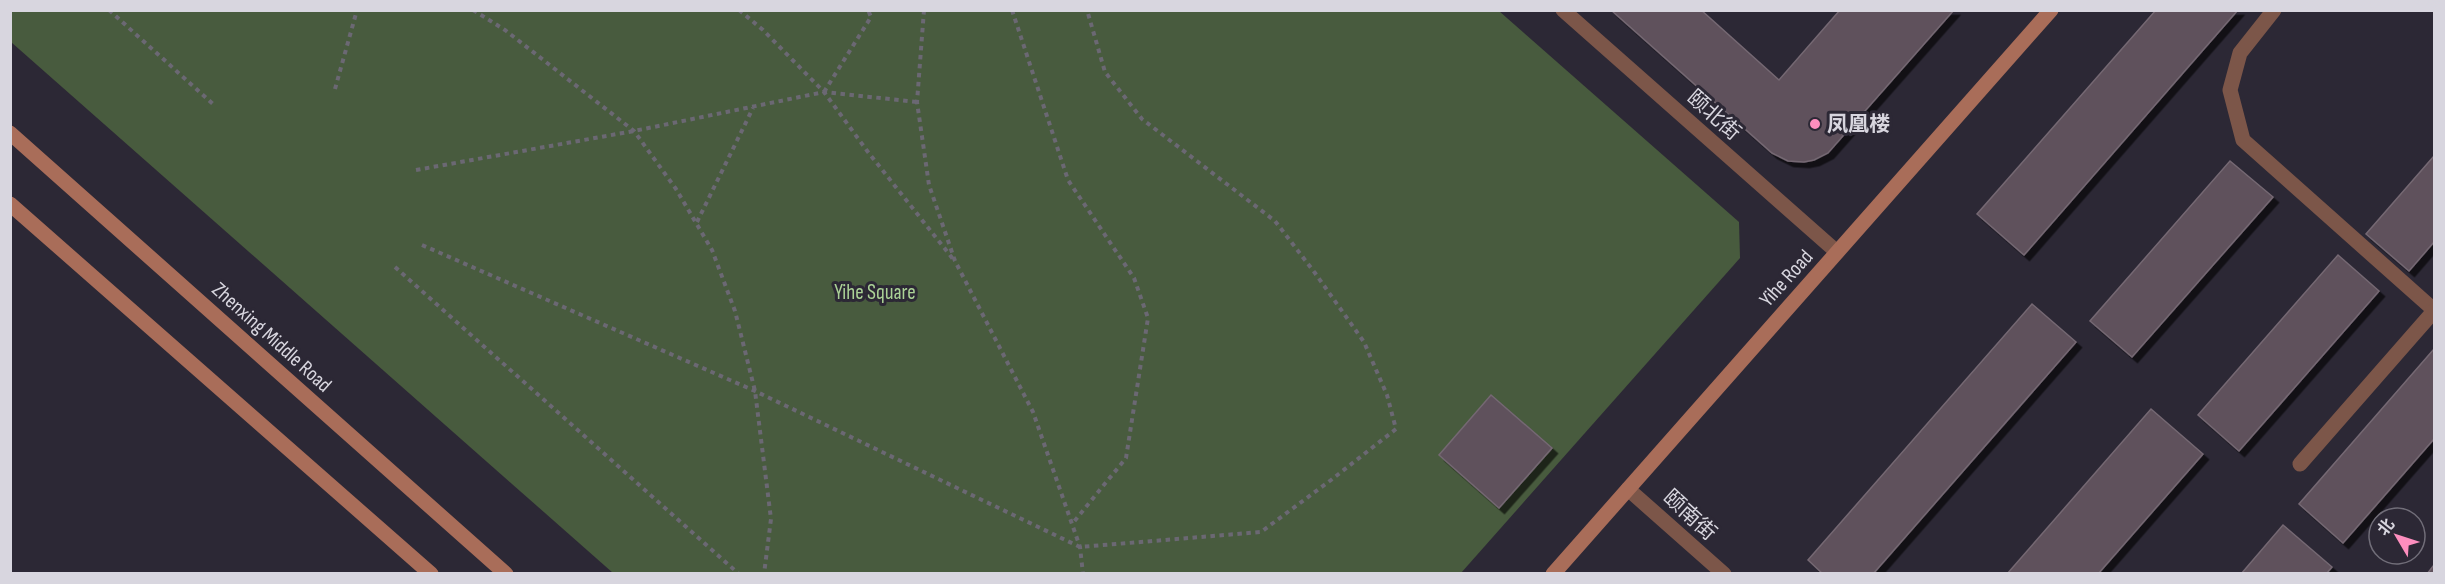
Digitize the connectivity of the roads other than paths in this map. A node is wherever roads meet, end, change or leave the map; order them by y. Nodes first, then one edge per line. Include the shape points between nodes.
1 (1563, 10) edge
2 (2051, 10) edge
3 (2274, 10) edge
4 (10, 133) edge
5 (10, 204) edge
6 (1837, 252) junction
7 (2434, 310) edge
8 (2300, 464) dead end
9 (1628, 489) junction
10 (431, 573) edge
11 (506, 573) edge
12 (1552, 573) edge
13 (1724, 573) edge

1 - 6 street, 颐北街
2 - 6 street, Yihe Road
3 - 7 street via 2240,53 2230,90 2243,140
4 - 11 street, Zhenxing Middle Road
5 - 10 street
6 - 9 street, Yihe Road
7 - 8 street
9 - 12 street, Yihe Road
9 - 13 street, 颐南街

